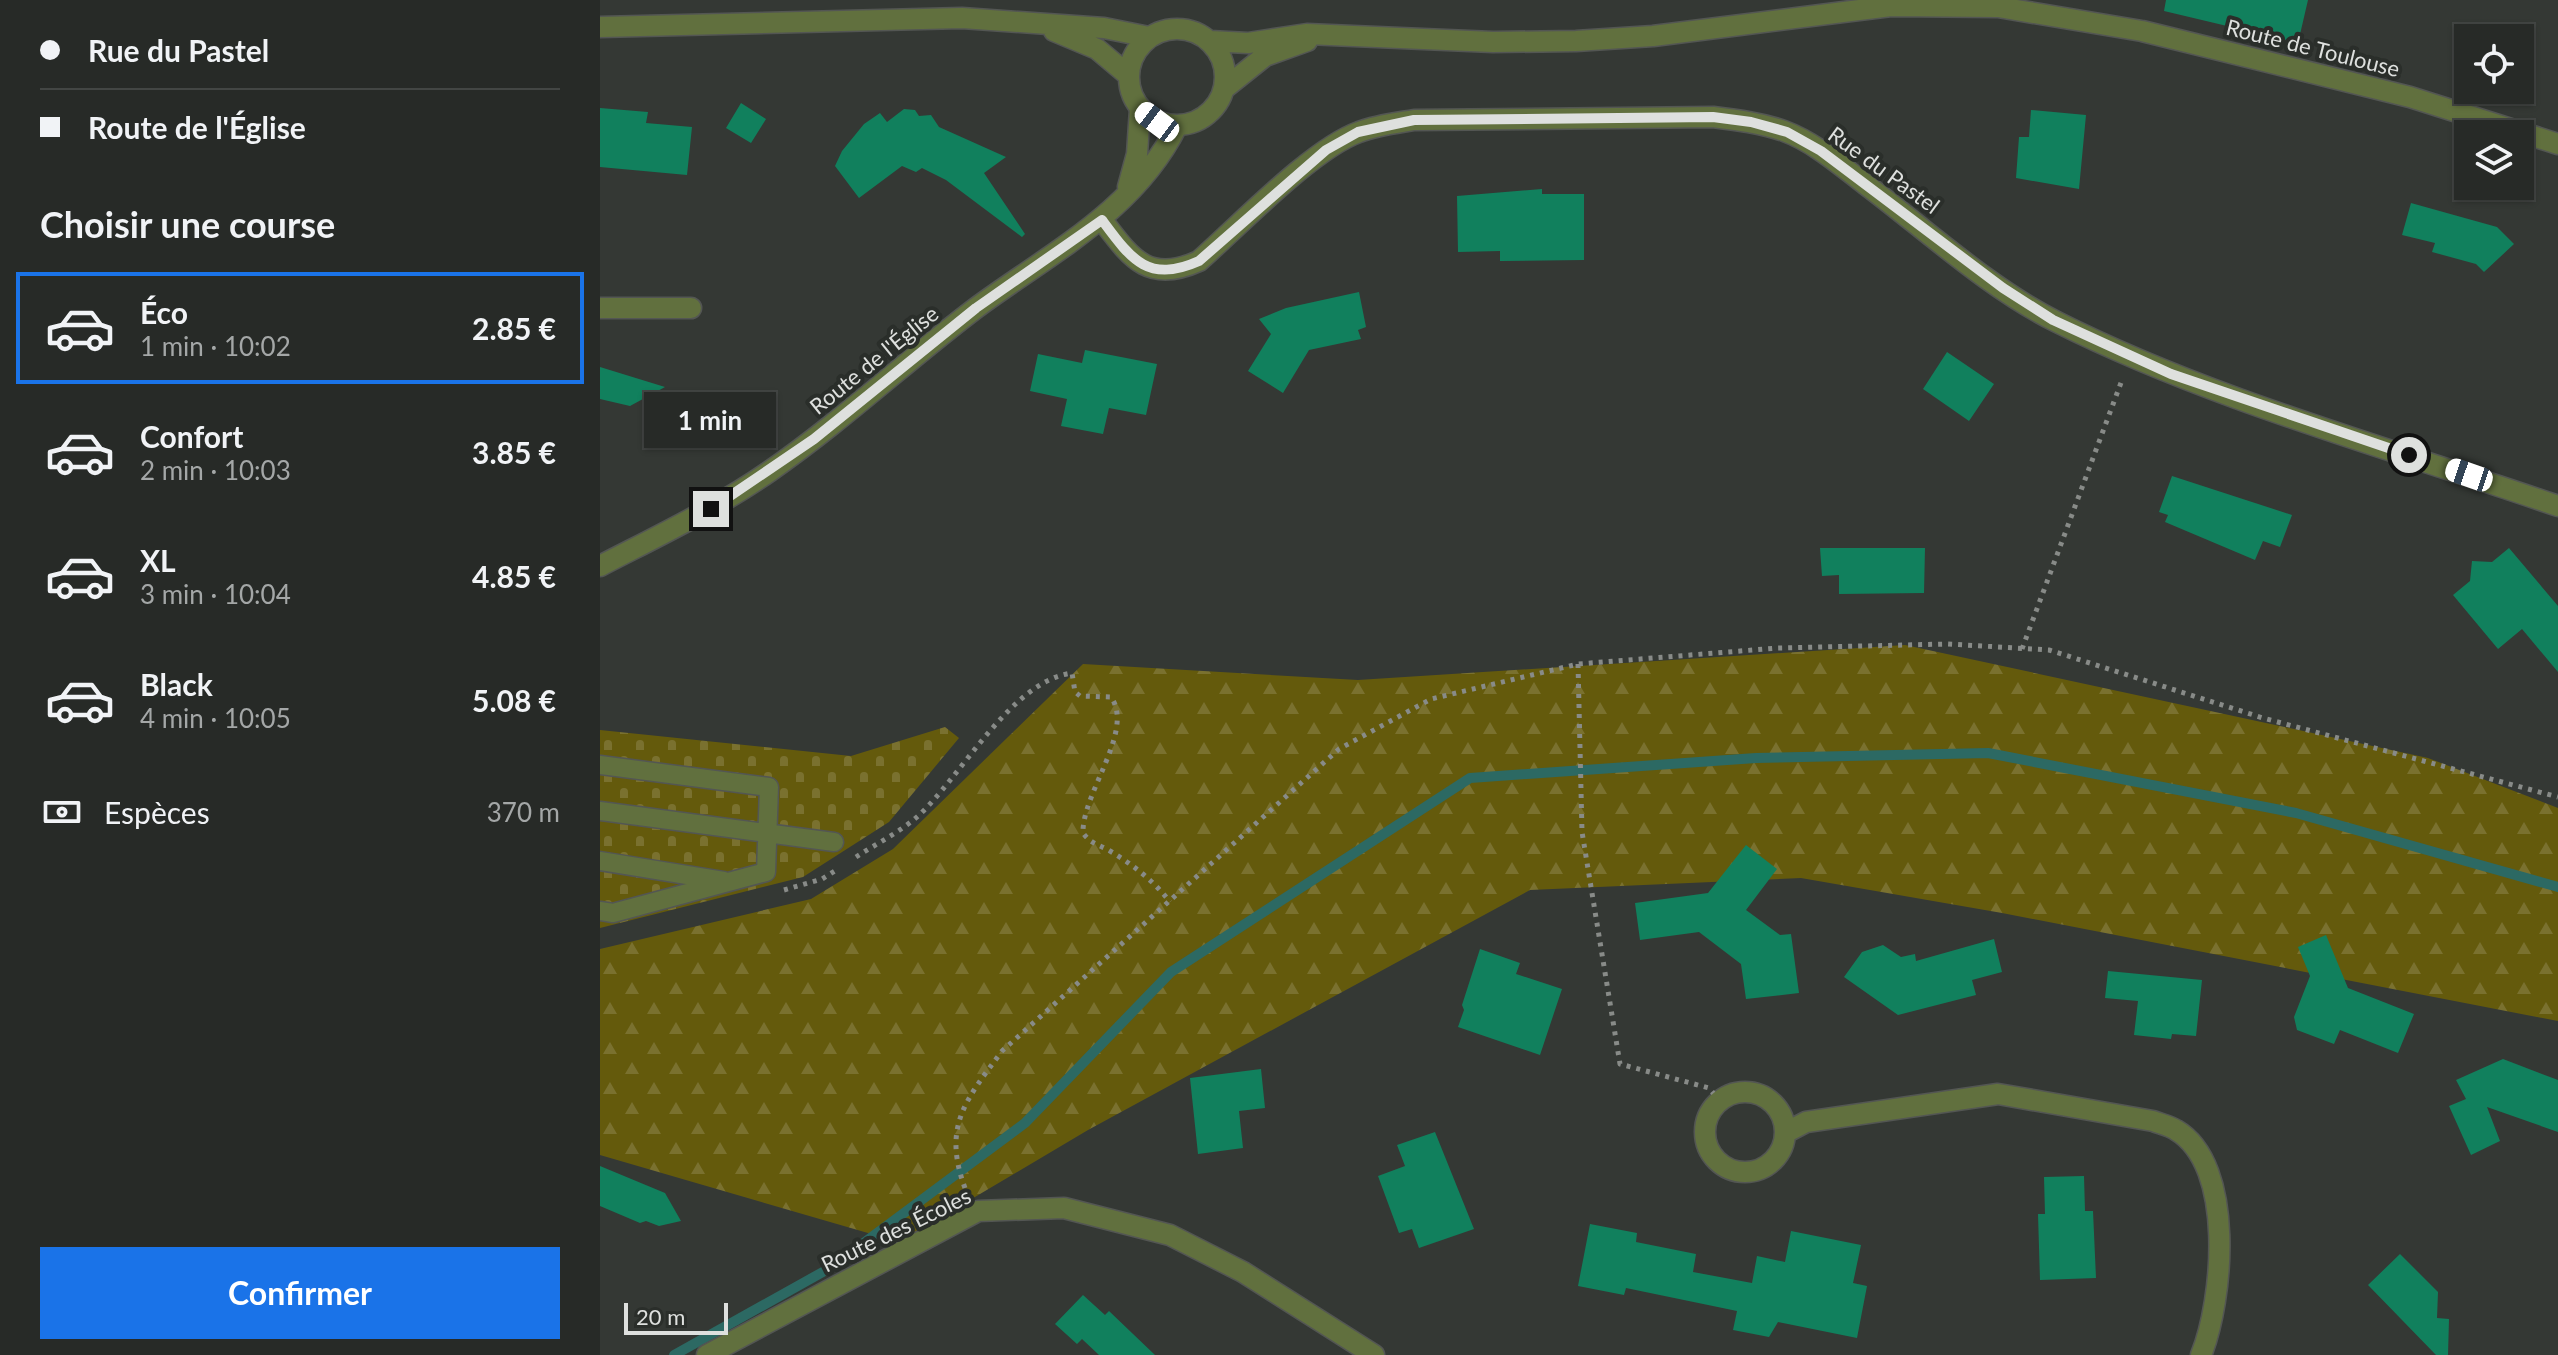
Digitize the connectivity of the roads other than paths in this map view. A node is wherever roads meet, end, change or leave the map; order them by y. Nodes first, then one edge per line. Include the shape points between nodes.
1 (600, 15) edge
2 (1015, 20) junction
3 (673, 24) junction
4 (600, 27) edge
5 (1149, 37) junction
6 (1336, 37) junction
7 (1210, 41) junction
8 (1128, 75) junction
9 (1225, 88) junction
10 (1140, 109) junction
11 (1177, 126) junction
12 (2558, 144) edge
13 (1124, 196) junction
14 (1102, 220) junction
15 (600, 308) edge
16 (691, 308) dead end
17 (2558, 506) edge
18 (600, 566) edge
19 (600, 765) edge
20 (600, 811) edge
21 (767, 833) junction
22 (834, 842) dead end
23 (600, 861) edge
24 (730, 882) junction
25 (600, 911) edge
26 (1787, 1132) junction
27 (707, 1355) edge
28 (1374, 1355) edge
29 (2201, 1355) edge

1 - 3 street
2 - 3 street
2 - 5 street
2 - 8 street via 1097,49
3 - 4 street
5 - 7 street via 1180,29
5 - 8 street via 1134,53
6 - 7 street, Route de Toulouse
6 - 9 street, Route de Toulouse via 1265,56
6 - 12 street, Route de Toulouse via 1576,41 1891,6 1998,7 2142,31 2410,97
7 - 9 street via 1221,55
8 - 10 street
9 - 11 street via 1208,115
10 - 11 street via 1157,122
10 - 13 street, Route de l'Église via 1137,154
11 - 13 street, Route de l'Église via 1162,153
13 - 14 street, Route de l'Église
14 - 17 street, Rue du Pastel via 1132,260 1177,271 1199,261 1326,150 1386,124 1713,117 1751,122 1787,132 1821,151 2053,320 2171,374
14 - 18 street, Route de l'Église via 976,308 770,472
15 - 16 street
19 - 21 lane via 769,787
20 - 21 lane
21 - 22 lane
21 - 24 lane via 766,872
23 - 24 lane
24 - 25 lane via 613,913
26 - 26 street via 1778,1158 1755,1173 1728,1170 1708,1151 1705,1124 1719,1100 1740,1091 1763,1095 1780,1110
26 - 29 street via 1806,1122 1998,1094 2178,1130 2197,1150 2218,1220 2218,1290
27 - 28 street, Route des Écoles via 978,1211 1064,1208 1170,1235 1243,1272

